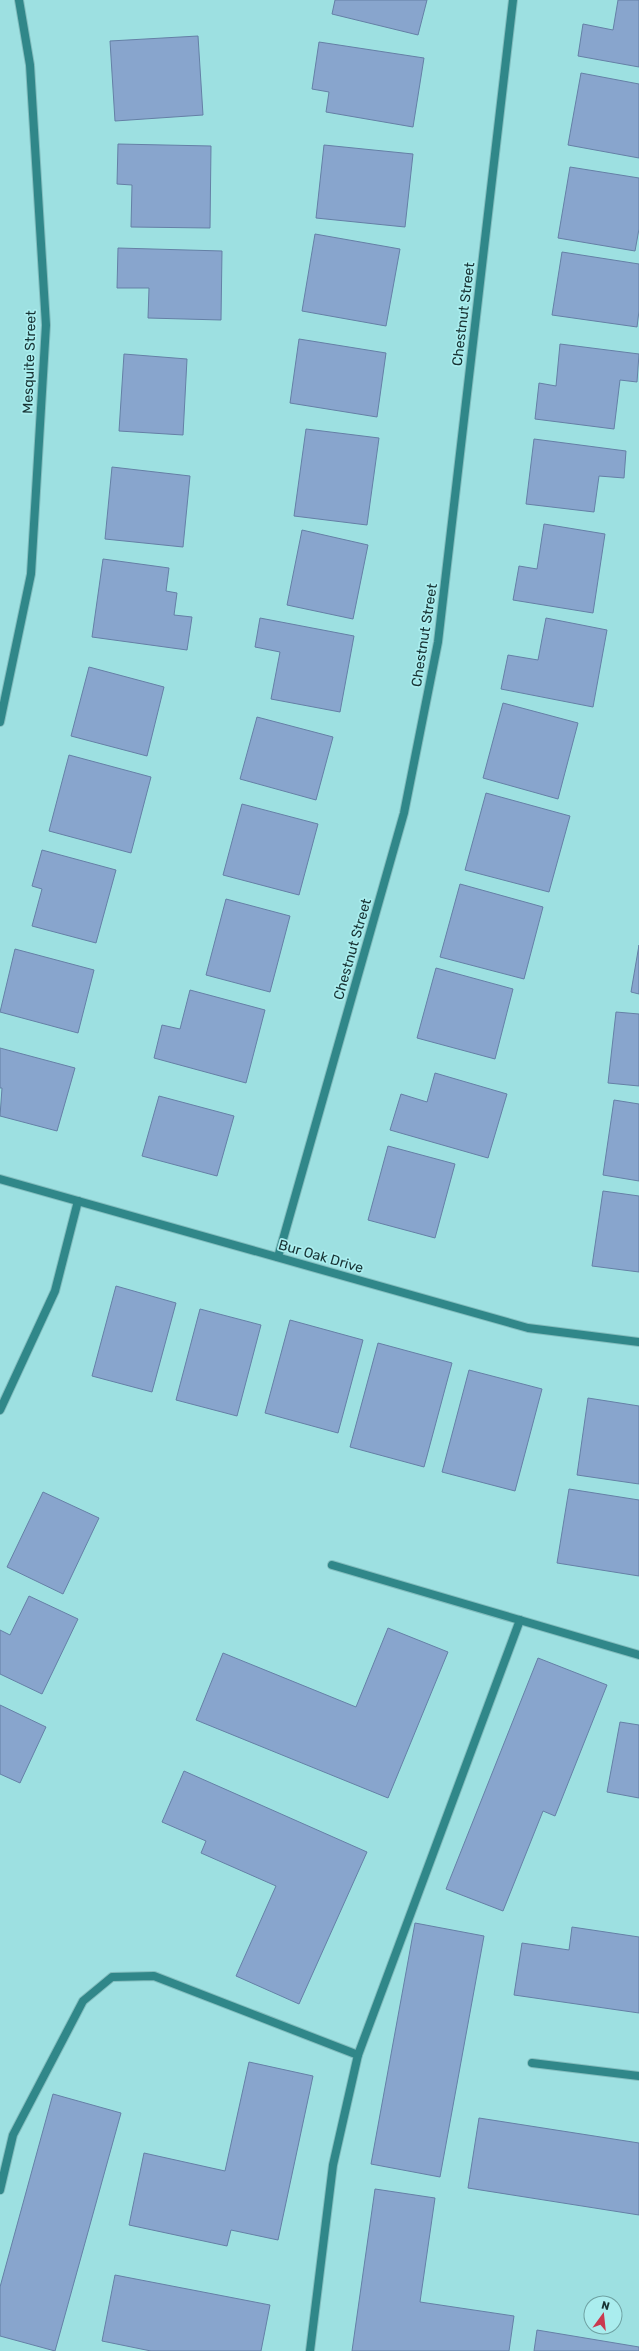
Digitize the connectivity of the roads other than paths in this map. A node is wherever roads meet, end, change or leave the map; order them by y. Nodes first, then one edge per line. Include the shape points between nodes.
1 (19, 0) edge
2 (512, 0) edge
3 (0, 722) edge
4 (0, 1179) edge
5 (78, 1201) junction
6 (278, 1257) junction
7 (639, 1342) edge
8 (0, 1410) edge
9 (332, 1565) dead end
10 (520, 1620) junction
11 (639, 1655) edge
12 (358, 2054) junction
13 (532, 2063) dead end
14 (639, 2076) edge
15 (0, 2190) edge
16 (310, 2351) edge

1 - 3 street, Mesquite Street via 30,65 46,325 31,574
2 - 6 street, Chestnut Street via 438,642 404,813
4 - 5 street, Bur Oak Drive
5 - 6 street, Bur Oak Drive
5 - 8 street via 55,1291
6 - 7 street, Bur Oak Drive via 528,1328
9 - 10 street
10 - 11 street
10 - 12 street
12 - 15 street via 154,1976 112,1977 83,2001 79,2008 14,2135
12 - 16 street via 333,2165
13 - 14 street

